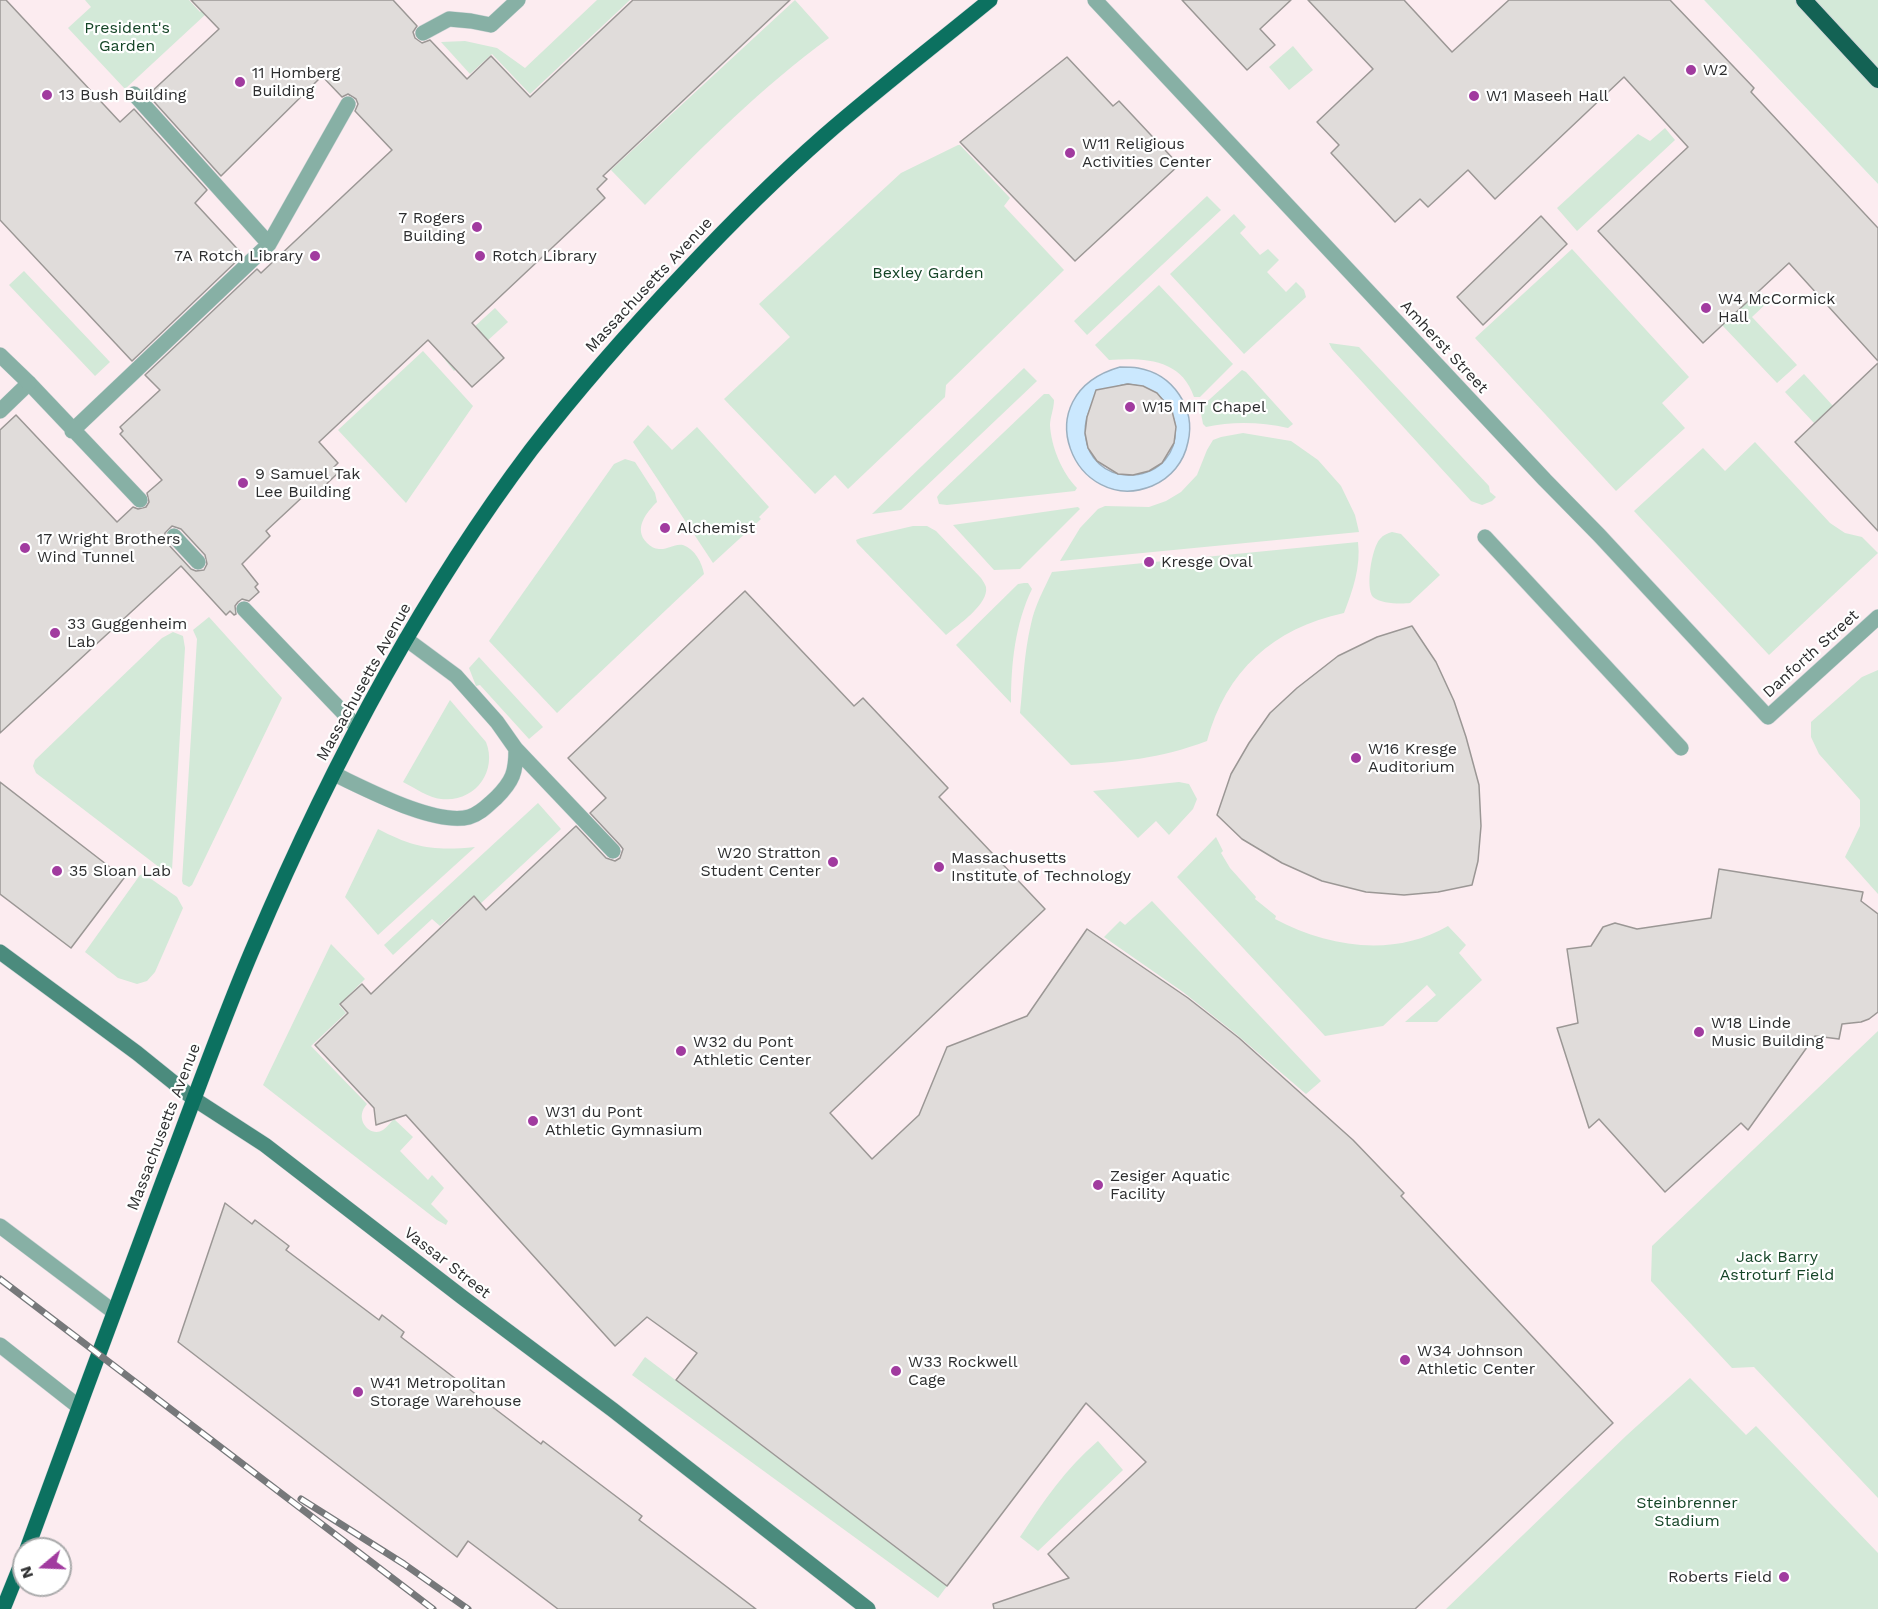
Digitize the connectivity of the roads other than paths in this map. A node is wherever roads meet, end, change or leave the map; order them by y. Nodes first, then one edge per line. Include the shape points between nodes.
1 (518, 0) edge
2 (990, 0) edge
3 (1095, 0) edge
4 (1804, 0) edge
5 (423, 33) dead end
6 (1878, 80) edge
7 (134, 94) dead end
8 (348, 104) dead end
9 (269, 244) junction
10 (0, 355) edge
11 (29, 383) junction
12 (0, 411) edge
13 (72, 431) junction
14 (140, 500) dead end
15 (174, 536) dead end
16 (1485, 537) dead end
17 (198, 562) dead end
18 (244, 609) dead end
19 (1878, 617) edge
20 (406, 639) junction
21 (1768, 717) joint
22 (357, 728) junction
23 (1681, 748) dead end
24 (516, 749) junction
25 (334, 774) junction
26 (613, 851) dead end
27 (0, 952) edge
28 (194, 1099) junction
29 (0, 1227) edge
30 (114, 1312) junction
31 (0, 1345) edge
32 (79, 1407) junction
33 (31, 1537) edge
34 (12, 1587) edge
35 (3, 1609) edge
36 (868, 1609) edge

1 - 5 street via 491,26 449,19
2 - 20 main road, Massachusetts Avenue via 824,136 759,196 634,326 531,450 480,520
3 - 21 street, Amherst Street
4 - 6 highway
7 - 9 street
8 - 9 street
9 - 13 street
10 - 11 street
11 - 12 street
11 - 13 street
13 - 14 street
15 - 17 street
16 - 23 street
18 - 22 street
19 - 21 street, Danforth Street
20 - 22 main road, Massachusetts Avenue
20 - 24 street via 456,676
22 - 25 main road, Massachusetts Avenue
24 - 25 street via 511,780 485,809 469,816 447,818 415,809
24 - 26 street
25 - 28 main road, Massachusetts Avenue via 253,948
27 - 28 main road, Vassar Street
28 - 30 main road, Massachusetts Avenue
28 - 36 main road, Vassar Street via 265,1145
29 - 30 street
30 - 32 main road, Massachusetts Avenue
31 - 32 street
32 - 33 main road, Massachusetts Avenue
34 - 35 main road

